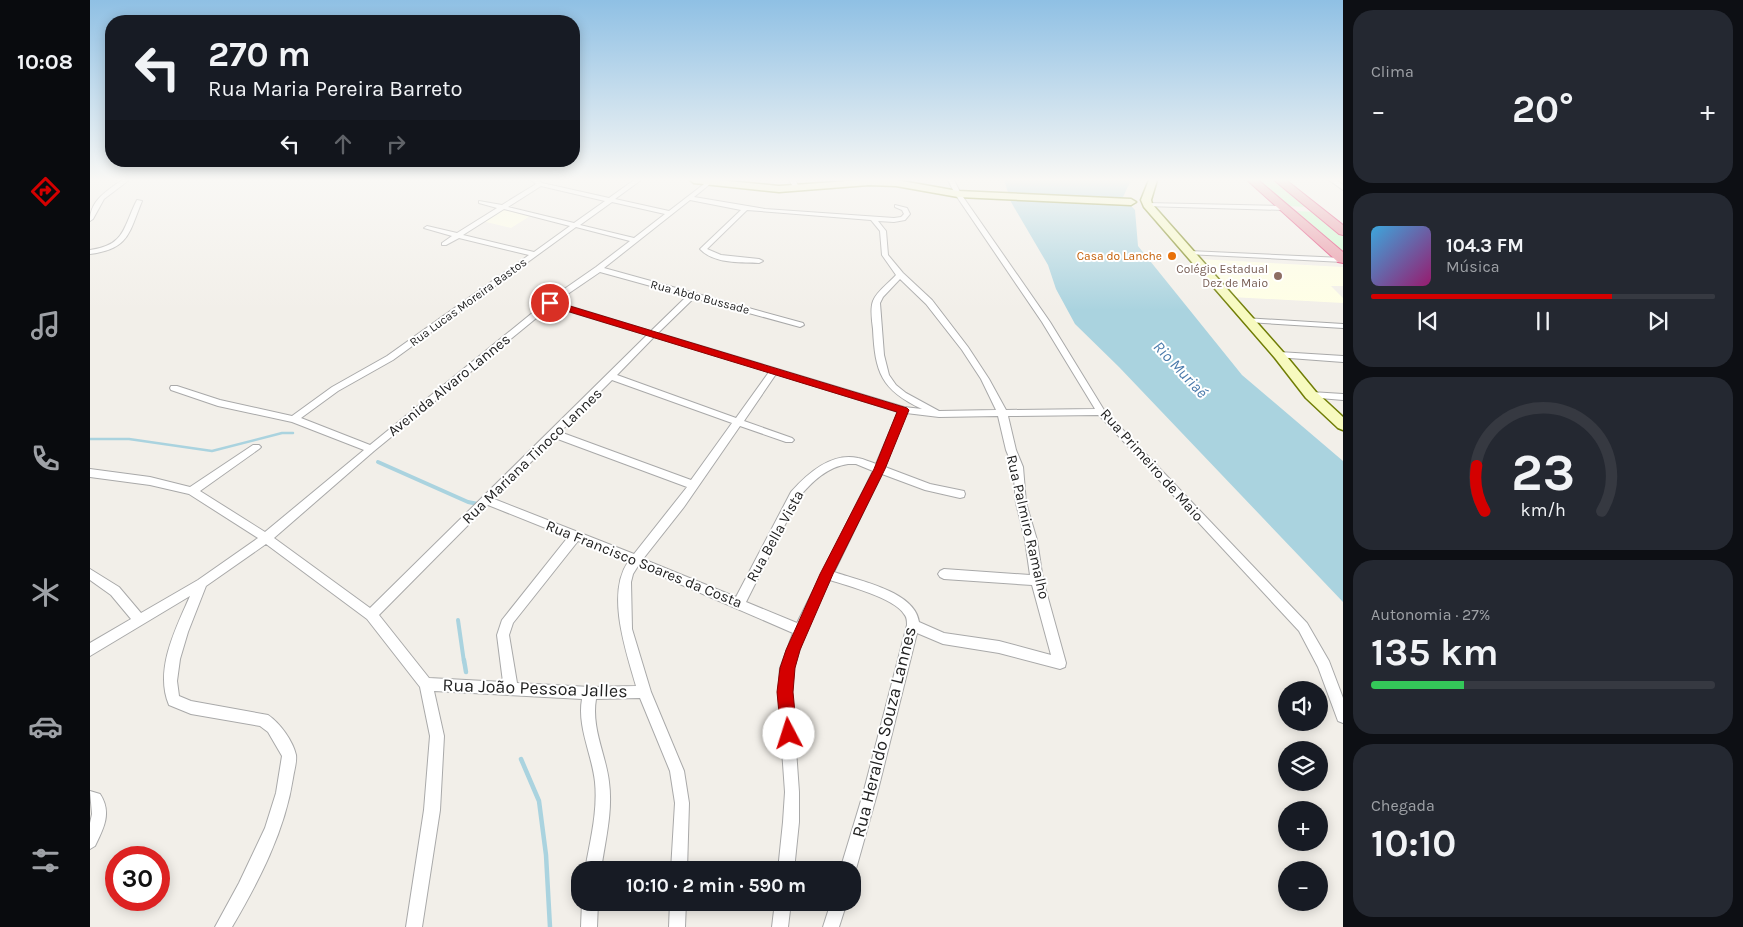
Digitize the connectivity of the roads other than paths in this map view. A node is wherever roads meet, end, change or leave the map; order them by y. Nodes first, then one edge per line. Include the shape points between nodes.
1 (129, 223) edge
2 (476, 223) edge
3 (572, 223) edge
4 (655, 223) edge
5 (730, 223) edge
6 (877, 223) edge
7 (978, 223) edge
8 (1157, 223) edge
9 (1162, 223) edge
10 (1301, 223) edge
11 (575, 224) junction
12 (427, 228) dead end
13 (1167, 230) junction
14 (458, 235) junction
15 (635, 240) junction
16 (444, 244) dead end
17 (90, 252) edge
18 (1189, 252) junction
19 (534, 254) junction
20 (1343, 260) edge
21 (760, 261) dead end
22 (599, 269) junction
23 (900, 274) junction
24 (692, 296) junction
25 (550, 303) junction
26 (1247, 320) junction
27 (800, 326) dead end
28 (1343, 326) edge
29 (655, 333) junction
30 (1279, 355) junction
31 (1343, 359) edge
32 (775, 370) junction
33 (613, 377) junction
34 (174, 388) dead end
35 (1311, 395) junction
36 (1343, 398) edge
37 (903, 410) junction
38 (1002, 412) junction
39 (1101, 412) junction
40 (939, 414) junction
41 (294, 418) junction
42 (738, 422) junction
43 (1343, 425) edge
44 (555, 434) junction
45 (789, 440) dead end
46 (256, 448) dead end
47 (371, 449) junction
48 (879, 469) junction
49 (90, 472) edge
50 (693, 485) junction
51 (192, 491) junction
52 (960, 494) dead end
53 (486, 500) junction
54 (576, 536) junction
55 (266, 538) junction
56 (635, 561) junction
57 (90, 574) edge
58 (827, 574) junction
59 (944, 574) dead end
60 (1037, 580) junction
61 (202, 583) junction
62 (739, 603) junction
63 (371, 615) junction
64 (140, 620) junction
65 (913, 625) junction
66 (800, 630) junction
67 (90, 650) edge
68 (426, 684) junction
69 (510, 688) junction
70 (644, 692) junction
71 (590, 693) junction
72 (1343, 716) edge
73 (90, 798) edge
74 (90, 841) edge
75 (594, 861) edge
76 (679, 861) edge
77 (787, 861) edge
78 (851, 861) edge
79 (590, 911) edge
80 (678, 911) edge
81 (782, 911) edge
82 (836, 911) edge
83 (223, 927) edge
84 (414, 927) edge
85 (589, 927) edge
86 (677, 927) edge
87 (780, 927) edge
88 (831, 927) edge

1 - 17 street via 120,243
2 - 14 street
3 - 11 street
4 - 15 street, Avenida Alvaro Lannes
5 - 21 street via 702,249 725,258
6 - 23 street, Rua Palmiro Ramalho via 883,231 885,255
7 - 39 street, Rua Primeiro de Maio via 1046,322
8 - 13 street
9 - 13 street
10 - 20 highway
11 - 15 street
11 - 19 street, Rua Lucas Moreira Bastos
12 - 14 street
13 - 18 street
14 - 16 street
14 - 19 street
15 - 22 street, Avenida Alvaro Lannes
18 - 20 street
18 - 26 street
19 - 41 street, Rua Lucas Moreira Bastos via 404,348
22 - 24 street, Rua Abdo Bussade
22 - 25 street, Avenida Alvaro Lannes
23 - 38 street, Rua Palmiro Ramalho via 929,302 964,349
23 - 40 street via 876,303 884,374 896,390
24 - 27 street, Rua Abdo Bussade
24 - 29 street, Rua Mariana Tinoco Lannes
25 - 29 street
25 - 47 street, Avenida Alvaro Lannes
26 - 28 street
26 - 30 street
29 - 32 street
29 - 33 street, Rua Mariana Tinoco Lannes
30 - 31 street
30 - 35 street
32 - 37 street
32 - 42 street
33 - 42 street
33 - 44 street, Rua Mariana Tinoco Lannes
34 - 41 street via 218,403
35 - 36 street
35 - 43 street
37 - 40 street
37 - 48 street
38 - 39 street
38 - 40 street
38 - 60 street, Rua Palmiro Ramalho via 1018,467 1021,503 1032,540
39 - 72 street, Rua Primeiro de Maio via 1303,627 1324,665
41 - 47 street
42 - 45 street
42 - 50 street
44 - 50 street
44 - 53 street, Rua Mariana Tinoco Lannes
46 - 51 street
47 - 55 street, Avenida Alvaro Lannes
48 - 52 street, Rua Bella Vista
48 - 58 street
48 - 62 street, Rua Bella Vista via 845,460 828,466 803,486 788,508
49 - 51 street
50 - 56 street
51 - 55 street
53 - 54 street, Rua Francisco Soares da Costa
53 - 63 street, Rua Mariana Tinoco Lannes
54 - 56 street, Rua Francisco Soares da Costa
54 - 69 street via 508,620 503,635
55 - 61 street, Avenida Alvaro Lannes
55 - 63 street
56 - 62 street, Rua Francisco Soares da Costa
56 - 70 street via 625,582 626,630
57 - 64 street via 116,591
58 - 65 street, Rua Heraldo Souza Lannes via 896,600 913,616
58 - 66 street
59 - 60 street
60 - 65 street, Rua Palmiro Ramalho via 1060,663 999,647 943,638
61 - 64 street, Avenida Alvaro Lannes
61 - 83 street via 172,664 170,679 174,700 191,707 263,720 273,727 289,756 272,830 245,889
62 - 66 street, Rua Francisco Soares da Costa
63 - 68 street
64 - 67 street, Avenida Alvaro Lannes
65 - 78 street, Rua Heraldo Souza Lannes
66 - 77 street via 787,668 785,692 792,792
68 - 69 street, Rua João Pessoa Jalles
68 - 84 street via 437,736 432,810
69 - 71 street, Rua João Pessoa Jalles
70 - 71 street, Rua João Pessoa Jalles
70 - 76 street via 677,771 682,804
71 - 75 street via 587,702 589,721 600,767 603,799
73 - 74 street via 99,804 99,816
79 - 85 street
80 - 86 street
81 - 87 street
82 - 88 street

